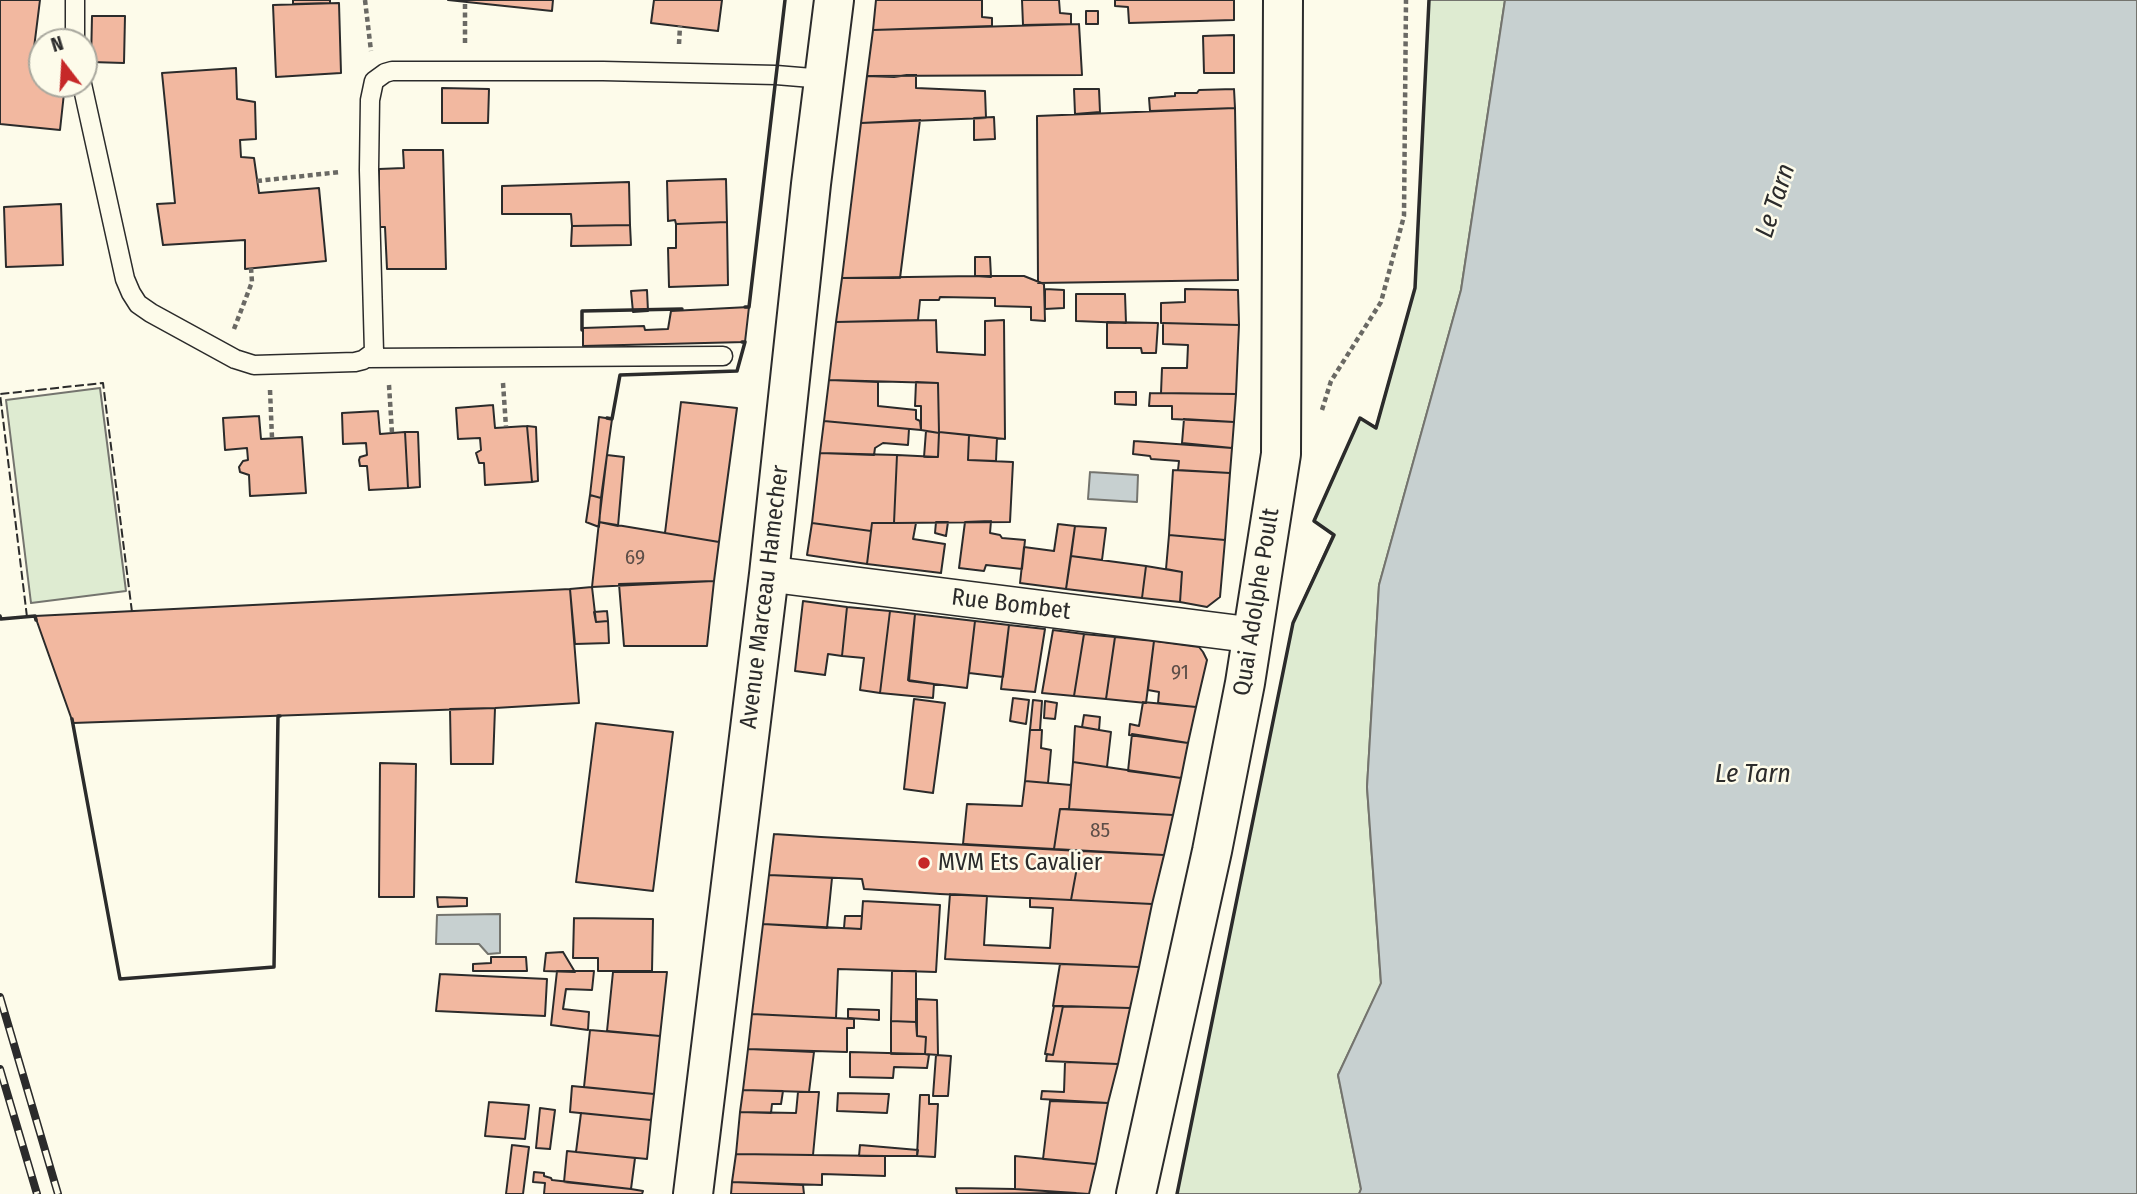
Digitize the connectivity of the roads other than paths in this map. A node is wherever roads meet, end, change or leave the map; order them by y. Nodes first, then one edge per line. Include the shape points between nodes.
1 (75, 0) edge
2 (834, 0) edge
3 (1283, 0) edge
4 (75, 28) edge
5 (824, 79) junction
6 (85, 98) edge
7 (723, 356) dead end
8 (366, 358) junction
9 (769, 574) junction
10 (1252, 635) junction
11 (693, 1194) edge
12 (1136, 1194) edge

1 - 4 lane
2 - 5 main road, Avenue Marceau Hamecher
3 - 10 main road, Quai Adolphe Poult via 1281,454
5 - 8 lane via 603,71 392,71 379,76 370,100 369,170 376,347
5 - 9 main road, Avenue Marceau Hamecher
6 - 8 lane via 125,279 138,304 244,363 355,362
7 - 8 lane
9 - 10 street, Rue Bombet
9 - 11 main road, Avenue Marceau Hamecher
10 - 12 main road, Quai Adolphe Poult via 1212,851

